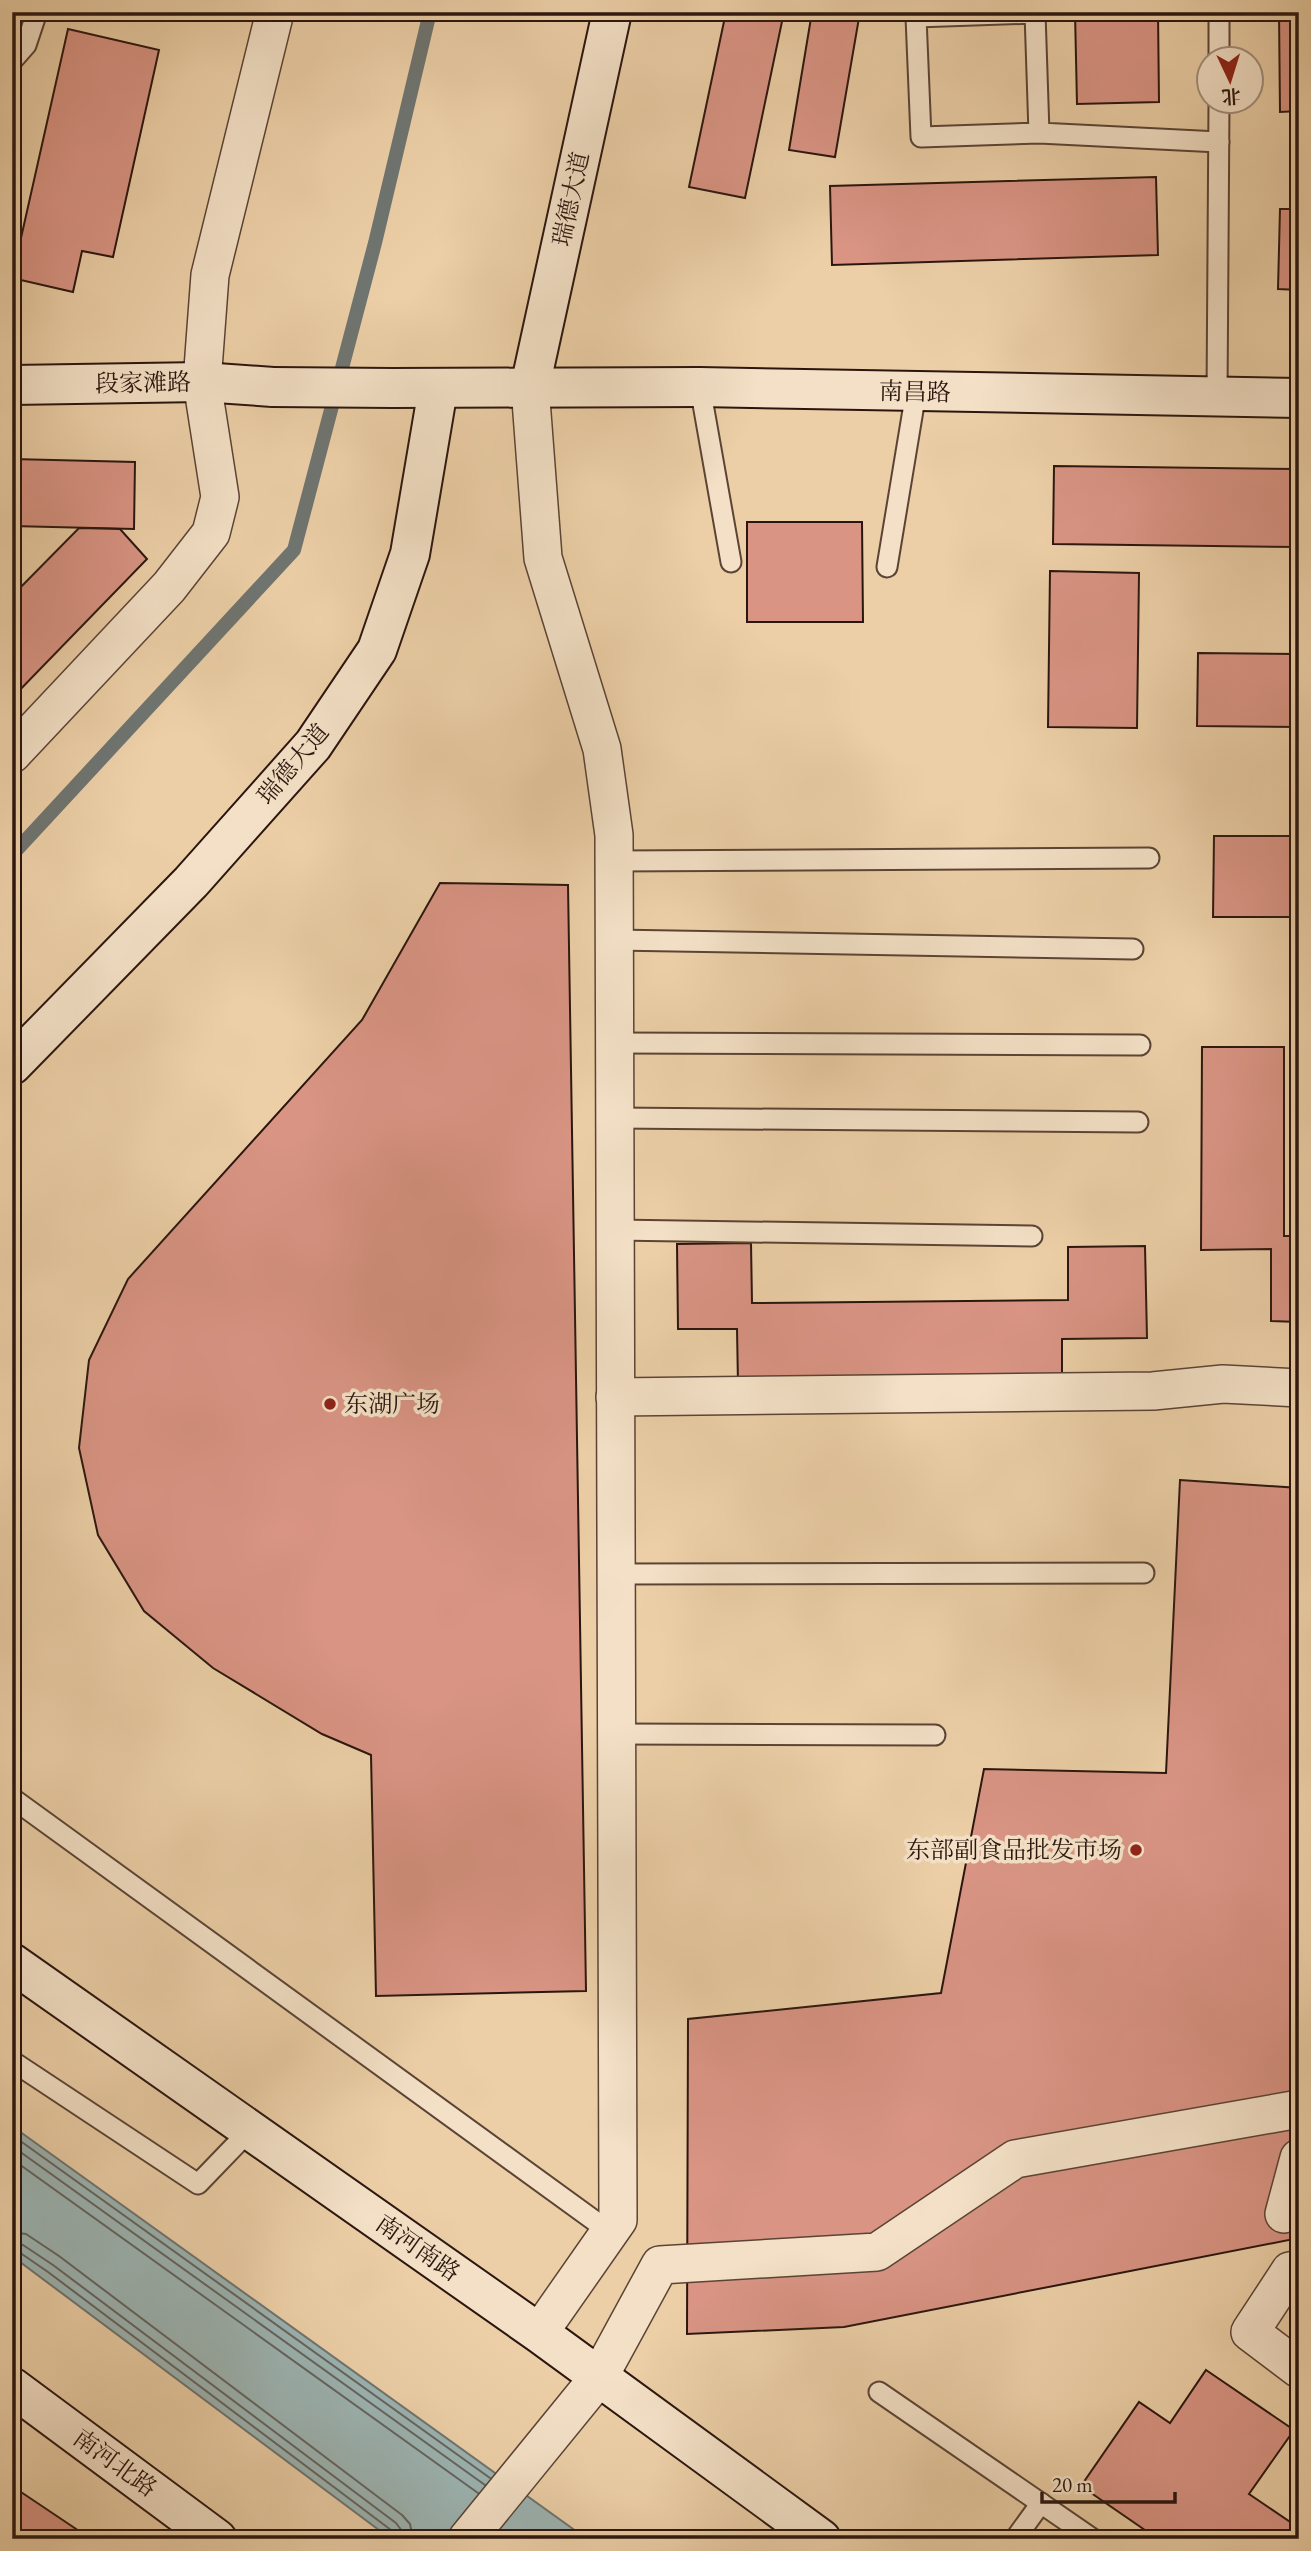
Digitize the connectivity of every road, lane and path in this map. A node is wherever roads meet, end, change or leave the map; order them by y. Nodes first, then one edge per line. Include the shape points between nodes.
1 (37, 12) edge
2 (275, 12) edge
3 (612, 12) edge
4 (1219, 12) edge
5 (1219, 46) edge
6 (12, 61) edge
7 (1219, 116) edge
8 (1039, 133) junction
9 (1219, 142) junction
10 (202, 382) junction
11 (12, 385) edge
12 (530, 387) junction
13 (700, 387) junction
14 (393, 388) joint
15 (438, 389) junction
16 (916, 392) junction
17 (1217, 397) junction
18 (1299, 398) edge
19 (731, 562) dead end
20 (887, 568) dead end
21 (12, 754) edge
22 (614, 848) junction
23 (1149, 858) dead end
24 (614, 940) junction
25 (1133, 949) dead end
26 (614, 1043) junction
27 (1140, 1045) dead end
28 (12, 1065) edge
29 (615, 1118) junction
30 (1138, 1122) dead end
31 (615, 1230) junction
32 (1032, 1236) dead end
33 (1299, 1388) edge
34 (615, 1397) junction
35 (1144, 1573) dead end
36 (616, 1574) junction
37 (616, 1734) junction
38 (935, 1735) dead end
39 (12, 1798) edge
40 (12, 1963) edge
41 (12, 2061) edge
42 (1299, 2109) edge
43 (250, 2130) junction
44 (1299, 2158) edge
45 (1284, 2214) dead end
46 (610, 2232) junction
47 (1299, 2270) edge
48 (539, 2333) junction
49 (1299, 2369) edge
50 (599, 2376) junction
51 (12, 2388) edge
52 (879, 2392) dead end
53 (1041, 2503) junction
54 (217, 2539) edge
55 (467, 2539) edge
56 (821, 2539) edge
57 (1015, 2539) edge
58 (1093, 2539) edge

1 - 6 lane via 26,45
2 - 10 street via 211,275
3 - 12 street, 瑞德大道
4 - 5 lane
7 - 9 lane
8 - 8 lane via 920,137 916,18 1035,13
8 - 9 lane
9 - 17 lane
10 - 11 street, 段家滩路
10 - 14 street, 段家滩路, bridge
10 - 21 street via 220,497 211,533 169,587
12 - 13 street, 南昌路
12 - 15 street, 南昌路
12 - 22 street via 543,558 602,749
13 - 16 street, 南昌路
13 - 19 lane
14 - 15 street, 南昌路
15 - 28 street, 瑞德大道 via 410,554 377,650 304,755 191,882
16 - 17 street, 南昌路
16 - 20 lane
17 - 18 street, 南昌路
22 - 23 lane
22 - 24 street
24 - 25 lane
24 - 26 street
26 - 27 lane
26 - 29 street
29 - 30 lane
29 - 31 street
31 - 32 lane
31 - 34 street
33 - 34 street via 1223,1384 1153,1391
34 - 36 street
35 - 36 lane
36 - 37 street
37 - 38 lane
37 - 46 street via 618,2220
39 - 46 lane
40 - 43 street, 南河南路
41 - 43 lane via 198,2184
42 - 50 street via 1015,2159 877,2252 660,2264
43 - 48 street, 南河南路
44 - 45 street
46 - 48 street
47 - 49 street via 1290,2271 1250,2332
48 - 50 street, 南河南路
50 - 55 street
50 - 56 street, 南河南路
51 - 54 street, 南河北路
52 - 53 lane
53 - 57 lane
53 - 58 lane

